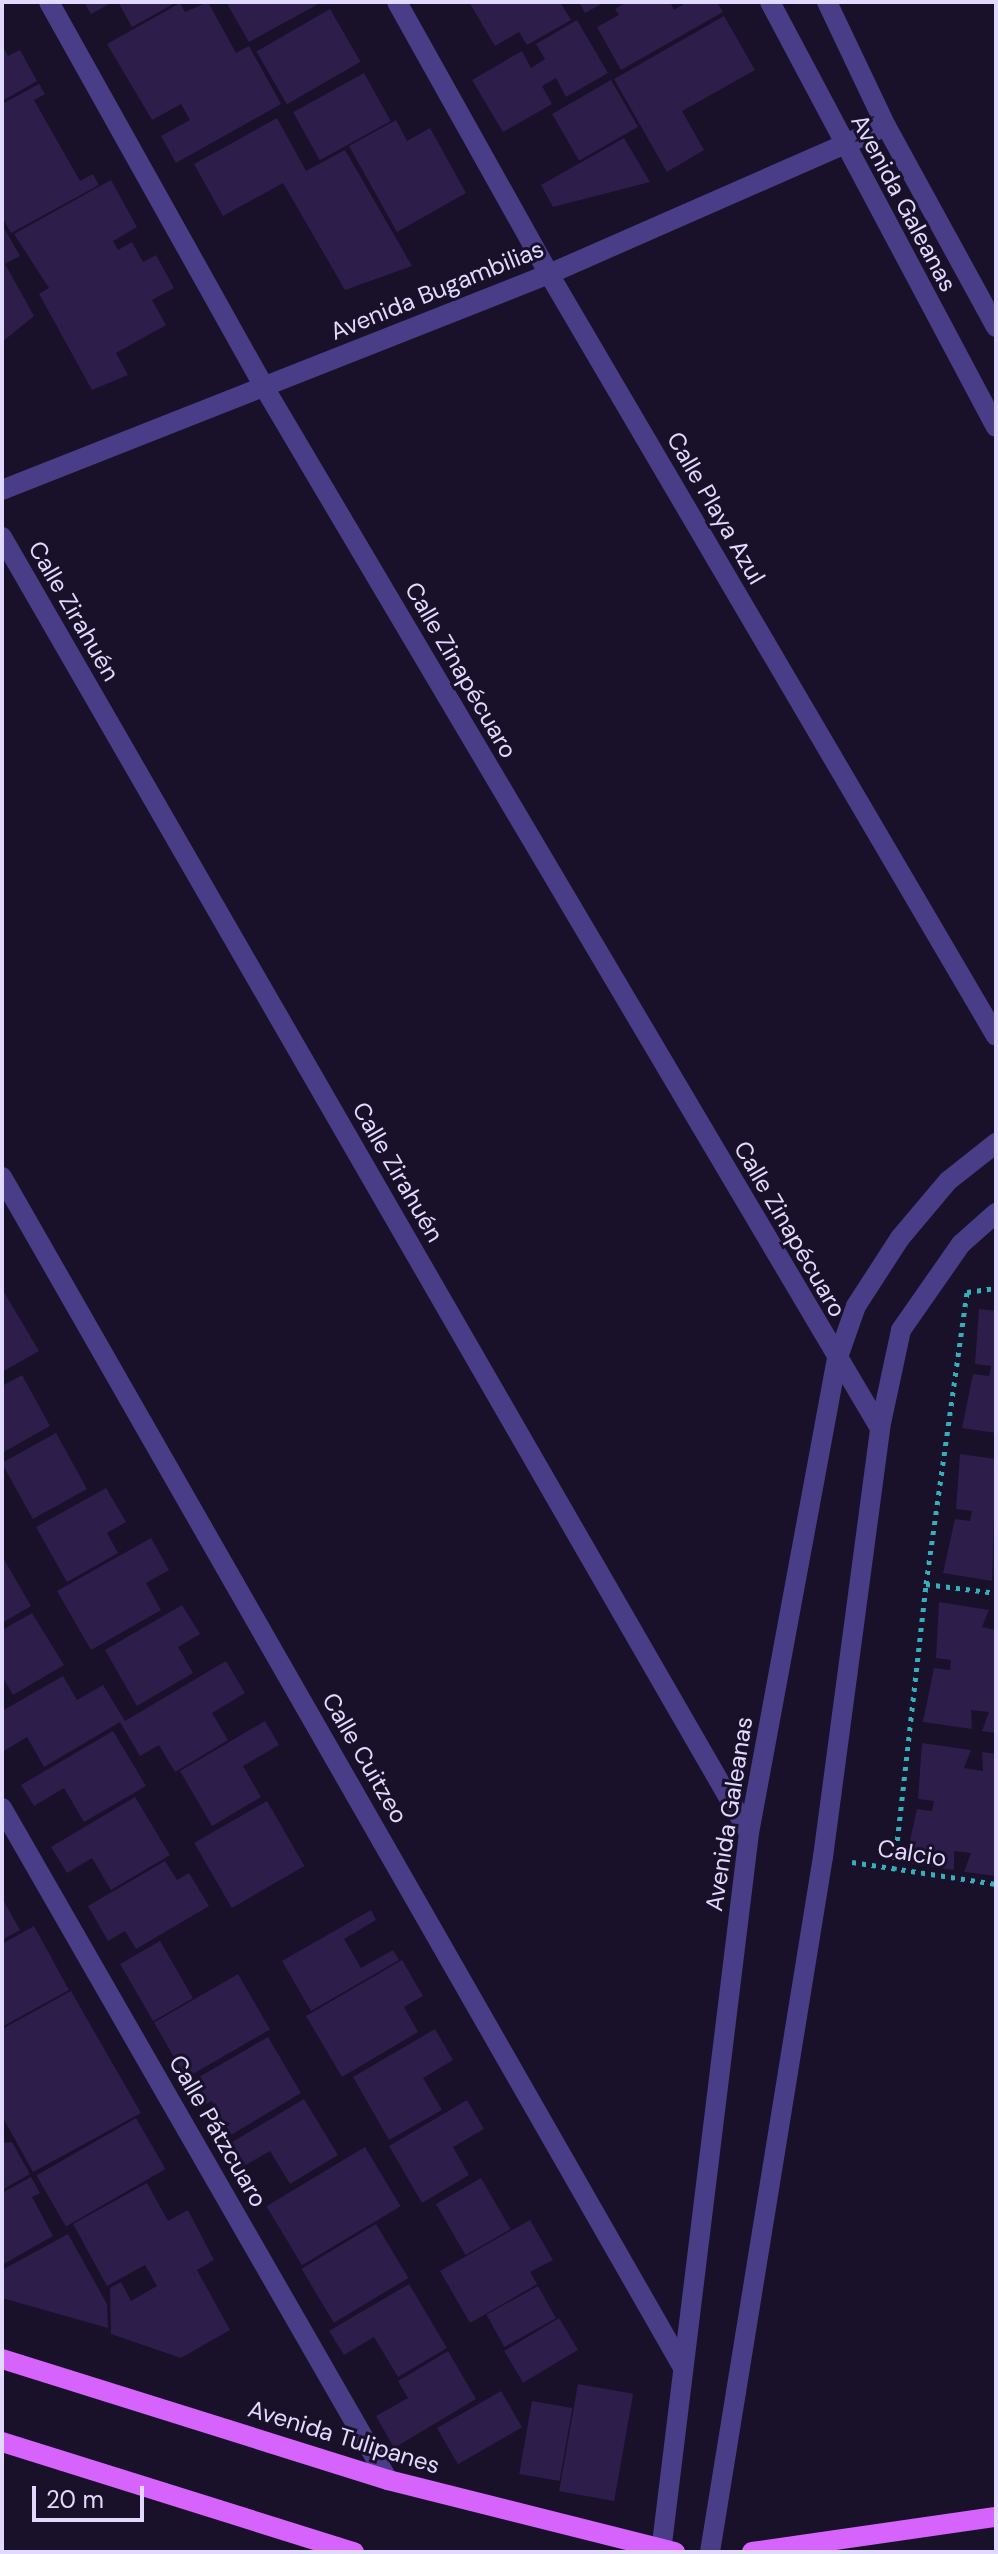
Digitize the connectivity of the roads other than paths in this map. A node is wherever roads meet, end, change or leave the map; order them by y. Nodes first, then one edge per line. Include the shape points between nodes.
1 (49, 2) edge
2 (397, 2) edge
3 (770, 2) edge
4 (827, 2) edge
5 (886, 126) junction
6 (843, 146) junction
7 (549, 274) junction
8 (996, 327) edge
9 (264, 387) junction
10 (996, 427) edge
11 (2, 490) edge
12 (2, 537) edge
13 (996, 1036) edge
14 (996, 1143) edge
15 (2, 1177) edge
16 (996, 1213) edge
17 (837, 1360) junction
18 (880, 1428) junction
19 (2, 1808) edge
20 (749, 1833) junction
21 (2, 2359) edge
22 (682, 2366) junction
23 (2, 2442) edge
24 (388, 2480) junction
25 (996, 2517) edge
26 (665, 2551) edge
27 (354, 2552) edge
28 (710, 2552) edge
29 (752, 2552) edge

1 - 9 street, Calle Zinapécuaro
2 - 7 street, Calle Playa Azul
3 - 6 street, Avenida Galeanas
4 - 5 street, Avenida Galeanas
5 - 6 street, Avenida Bugambilias
5 - 8 street, Avenida Galeanas
6 - 7 street, Avenida Bugambilias
6 - 10 street, Avenida Galeanas
7 - 9 street, Avenida Bugambilias
7 - 13 street, Calle Playa Azul
9 - 11 street, Avenida Bugambilias
9 - 17 street, Calle Zinapécuaro
12 - 20 street, Calle Zirahuén
14 - 17 street, Avenida Galeanas via 948,1181 900,1238 856,1306
15 - 22 street, Calle Cuitzeo
16 - 18 street via 954,1253 901,1330
17 - 18 street, Calle Zinapécuaro
17 - 20 street, Avenida Galeanas
18 - 28 street via 823,1857
19 - 24 street, Calle Pátzcuaro
20 - 22 street, Avenida Galeanas
21 - 24 main road, Avenida Tulipanes
22 - 26 street, Avenida Galeanas
23 - 27 main road
24 - 26 main road, Avenida Tulipanes
25 - 29 main road

